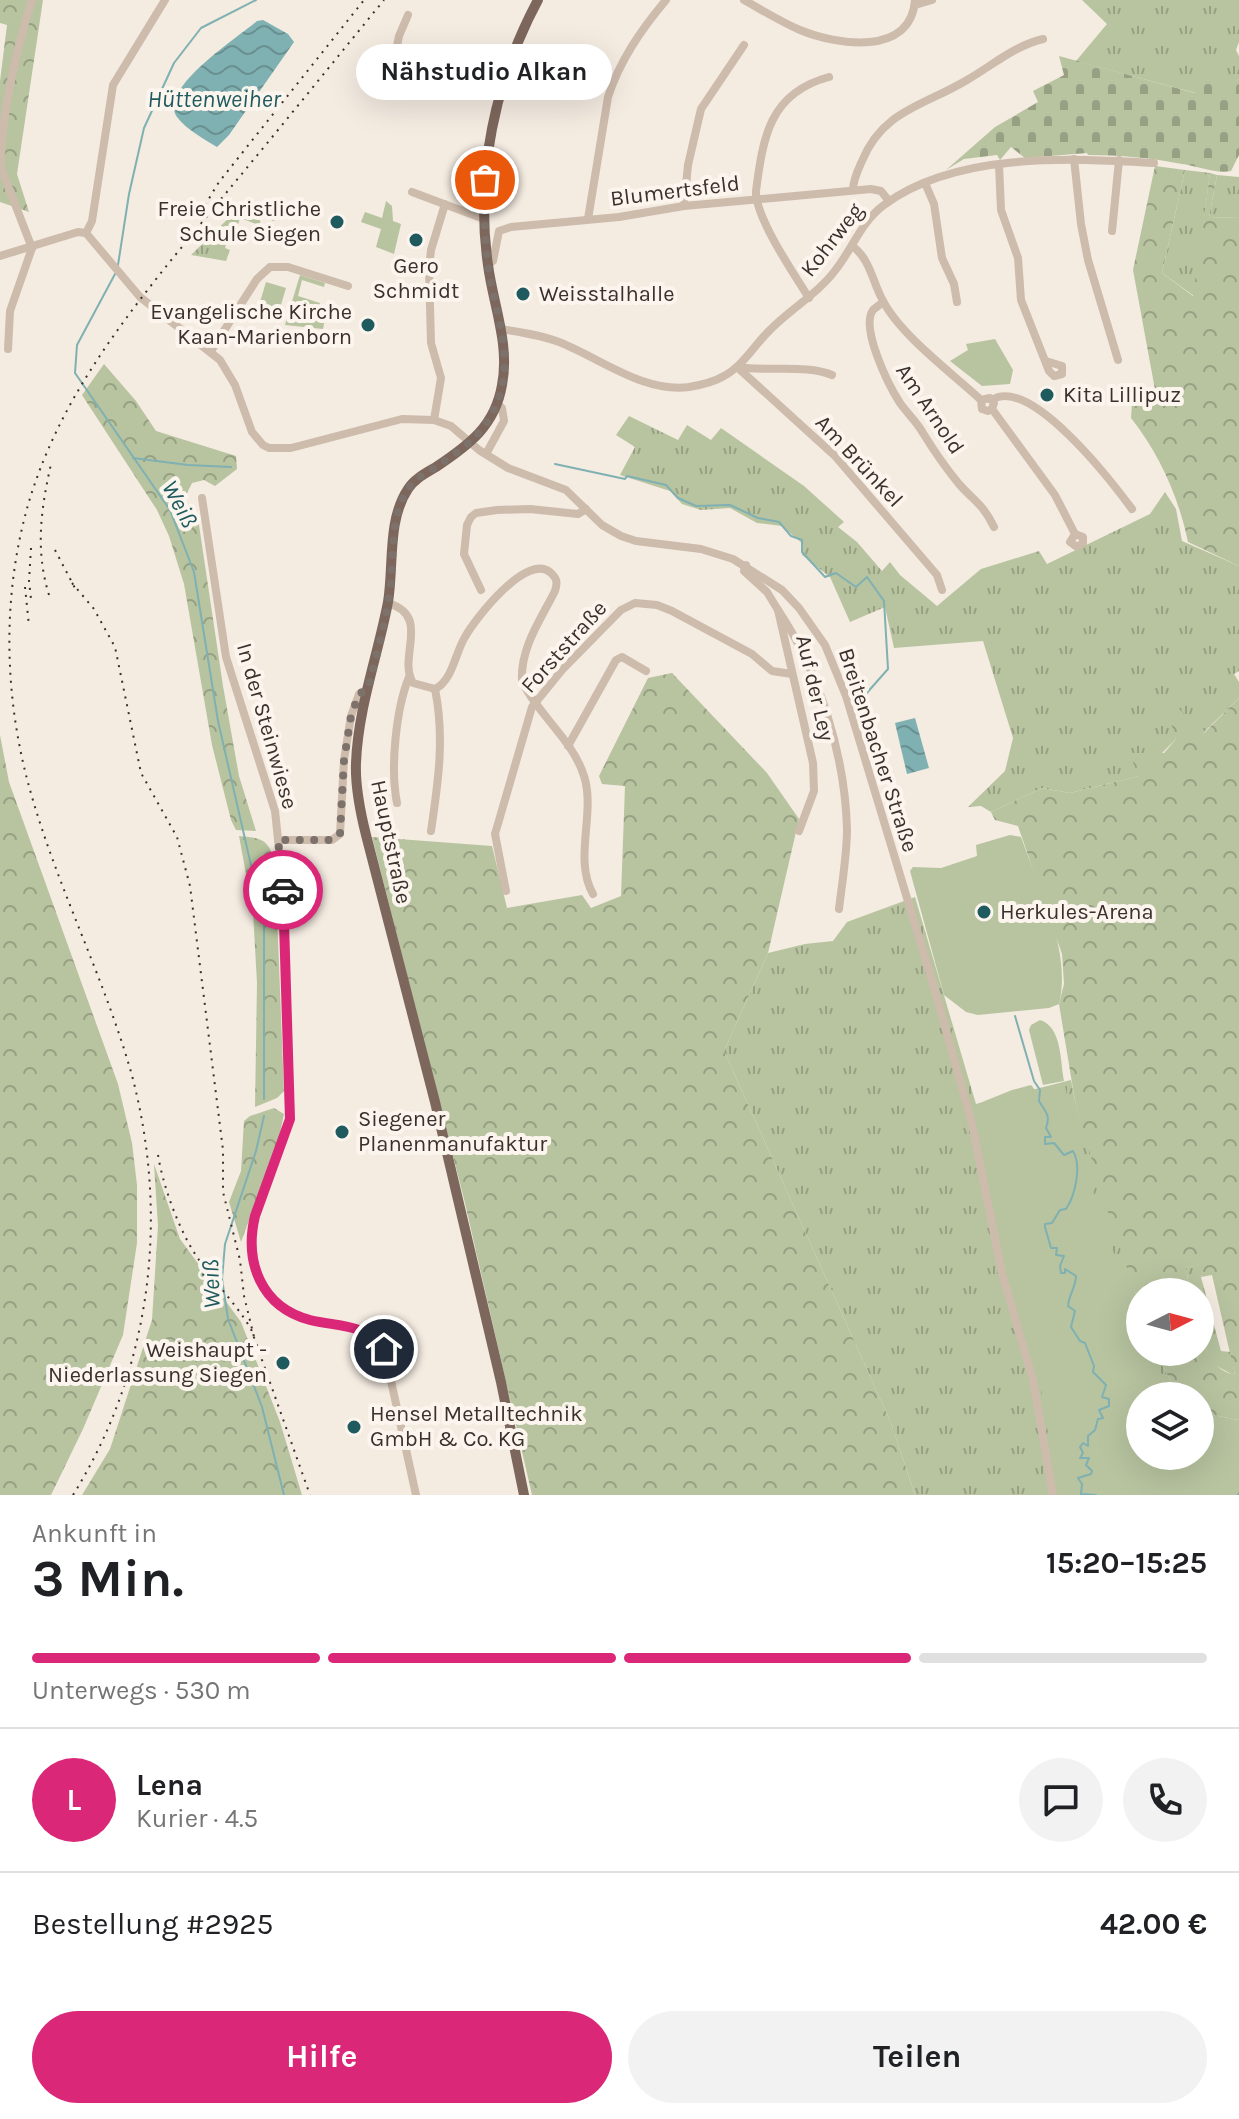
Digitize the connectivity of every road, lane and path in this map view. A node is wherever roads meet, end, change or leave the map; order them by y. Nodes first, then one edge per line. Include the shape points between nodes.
1 (32, 0) edge
2 (165, 0) edge
3 (538, 0) edge
4 (666, 0) edge
5 (744, 0) edge
6 (932, 0) edge
7 (915, 2) edge
8 (408, 15) dead end
9 (1043, 39) dead end
10 (744, 45) dead end
11 (829, 77) dead end
12 (501, 94) junction
13 (1074, 159) junction
14 (1119, 160) junction
15 (1154, 163) dead end
16 (999, 165) junction
17 (1, 171) edge
18 (925, 183) junction
19 (853, 190) junction
20 (412, 192) dead end
21 (756, 199) junction
22 (889, 201) junction
23 (445, 204) junction
24 (684, 206) junction
25 (484, 219) junction
26 (588, 219) junction
27 (1112, 231) dead end
28 (86, 233) junction
29 (852, 246) junction
30 (32, 248) junction
31 (0, 256) edge
32 (488, 265) junction
33 (348, 286) dead end
34 (809, 298) junction
35 (883, 302) junction
36 (957, 302) dead end
37 (500, 329) junction
38 (8, 349) dead end
39 (211, 351) junction
40 (1118, 360) dead end
41 (1046, 361) dead end
42 (737, 367) junction
43 (832, 375) dead end
44 (497, 403) junction
45 (992, 405) junction
46 (434, 420) junction
47 (471, 443) junction
48 (486, 454) junction
49 (202, 498) dead end
50 (586, 509) junction
51 (1132, 509) dead end
52 (994, 527) dead end
53 (1075, 534) dead end
54 (746, 565) junction
55 (481, 590) dead end
56 (942, 590) dead end
57 (388, 603) junction
58 (778, 610) junction
59 (646, 671) dead end
60 (792, 674) junction
61 (409, 677) junction
62 (368, 689) junction
63 (435, 689) junction
64 (536, 702) junction
65 (568, 746) junction
66 (397, 803) dead end
67 (431, 831) dead end
68 (799, 831) dead end
69 (278, 840) junction
70 (506, 891) dead end
71 (593, 894) dead end
72 (839, 909) dead end
73 (416, 1495) edge
74 (524, 1495) edge
75 (1053, 1495) edge

1 - 17 street via 2,128
2 - 28 street via 113,85
3 - 12 main road, Hauptstraße
4 - 26 street via 614,78
5 - 7 street via 802,31 862,42 900,32 913,15
6 - 7 street
8 - 12 street via 395,56
9 - 19 street via 1024,43 968,80 890,120 863,157
10 - 24 street via 701,109
11 - 21 street via 792,95 771,119
12 - 25 main road, Hauptstraße via 485,174
13 - 14 street, Kohrweg
13 - 16 street, Kohrweg
13 - 40 street via 1088,260
14 - 15 street, Kohrweg
14 - 27 street
16 - 18 street, Kohrweg
16 - 41 street via 1001,210 1018,258 1021,300
17 - 30 street
18 - 22 street, Kohrweg
18 - 36 street
19 - 21 street, Blumertsfeld
19 - 22 street, Blumertsfeld via 876,189
20 - 23 street
21 - 24 street, Blumertsfeld
21 - 34 street
22 - 29 street, Kohrweg via 873,214
23 - 25 street
23 - 46 street via 429,268 431,343 441,378
24 - 26 street, Blumertsfeld
25 - 32 main road, Hauptstraße
26 - 32 street, Blumertsfeld via 499,231
28 - 30 street
28 - 39 street via 147,302
29 - 34 street, Kohrweg
29 - 35 street via 863,256
30 - 31 street
30 - 38 street via 10,311
32 - 37 main road, Hauptstraße
33 - 39 street via 288,267 270,267
34 - 42 street, Kohrweg via 768,331
35 - 45 street via 912,336
35 - 52 street, Am Arnold via 870,317 882,373 929,445
37 - 42 street, Kohrweg via 557,341 667,387 708,383
37 - 44 main road, Hauptstraße via 504,372
39 - 46 street via 228,370 252,432 269,448 291,448 402,419
42 - 43 street via 820,369
42 - 56 street, Am Brünkel via 835,456 937,575
44 - 47 main road, Hauptstraße
44 - 48 street via 504,421
45 - 51 street via 999,396 1009,396 1055,422
45 - 53 street via 1055,495
46 - 47 street, Breitenbacher Straße
47 - 48 street, Breitenbacher Straße
47 - 57 main road, Hauptstraße via 406,492 397,518
48 - 50 street, Breitenbacher Straße via 566,490
49 - 69 street, In der Steinwiese via 226,657 275,811
50 - 54 street, Breitenbacher Straße via 621,536 701,549
50 - 55 street via 578,514 530,509 476,513 467,525 464,554
54 - 58 street, Auf der Ley via 744,571
54 - 75 street, Breitenbacher Straße via 782,590 820,636 873,782 972,1124 1005,1286 1033,1380
57 - 61 street via 405,611 409,621
57 - 62 main road, Hauptstraße
58 - 60 street, Auf der Ley
58 - 72 street via 807,665 836,753 847,832
59 - 65 street via 622,657 612,664
60 - 64 street, Forststraße via 772,671 752,654 672,611 635,603 621,610
60 - 68 street, Auf der Ley via 814,781
61 - 63 street
61 - 66 street via 396,743
62 - 69 street via 359,694 351,716 340,834 332,840
62 - 74 main road, Hauptstraße via 358,735 359,803 435,1102
63 - 64 street via 443,686 465,635 495,596 522,575 543,569 552,573 557,585 531,638 522,671 522,681
63 - 67 street via 441,757
64 - 65 street
64 - 70 street, Forststraße via 495,834
65 - 71 street via 588,788 586,873
69 - 73 street, In der Steinwiese via 290,1119 251,1233 252,1263 262,1287 285,1310 356,1327 377,1339 384,1349

